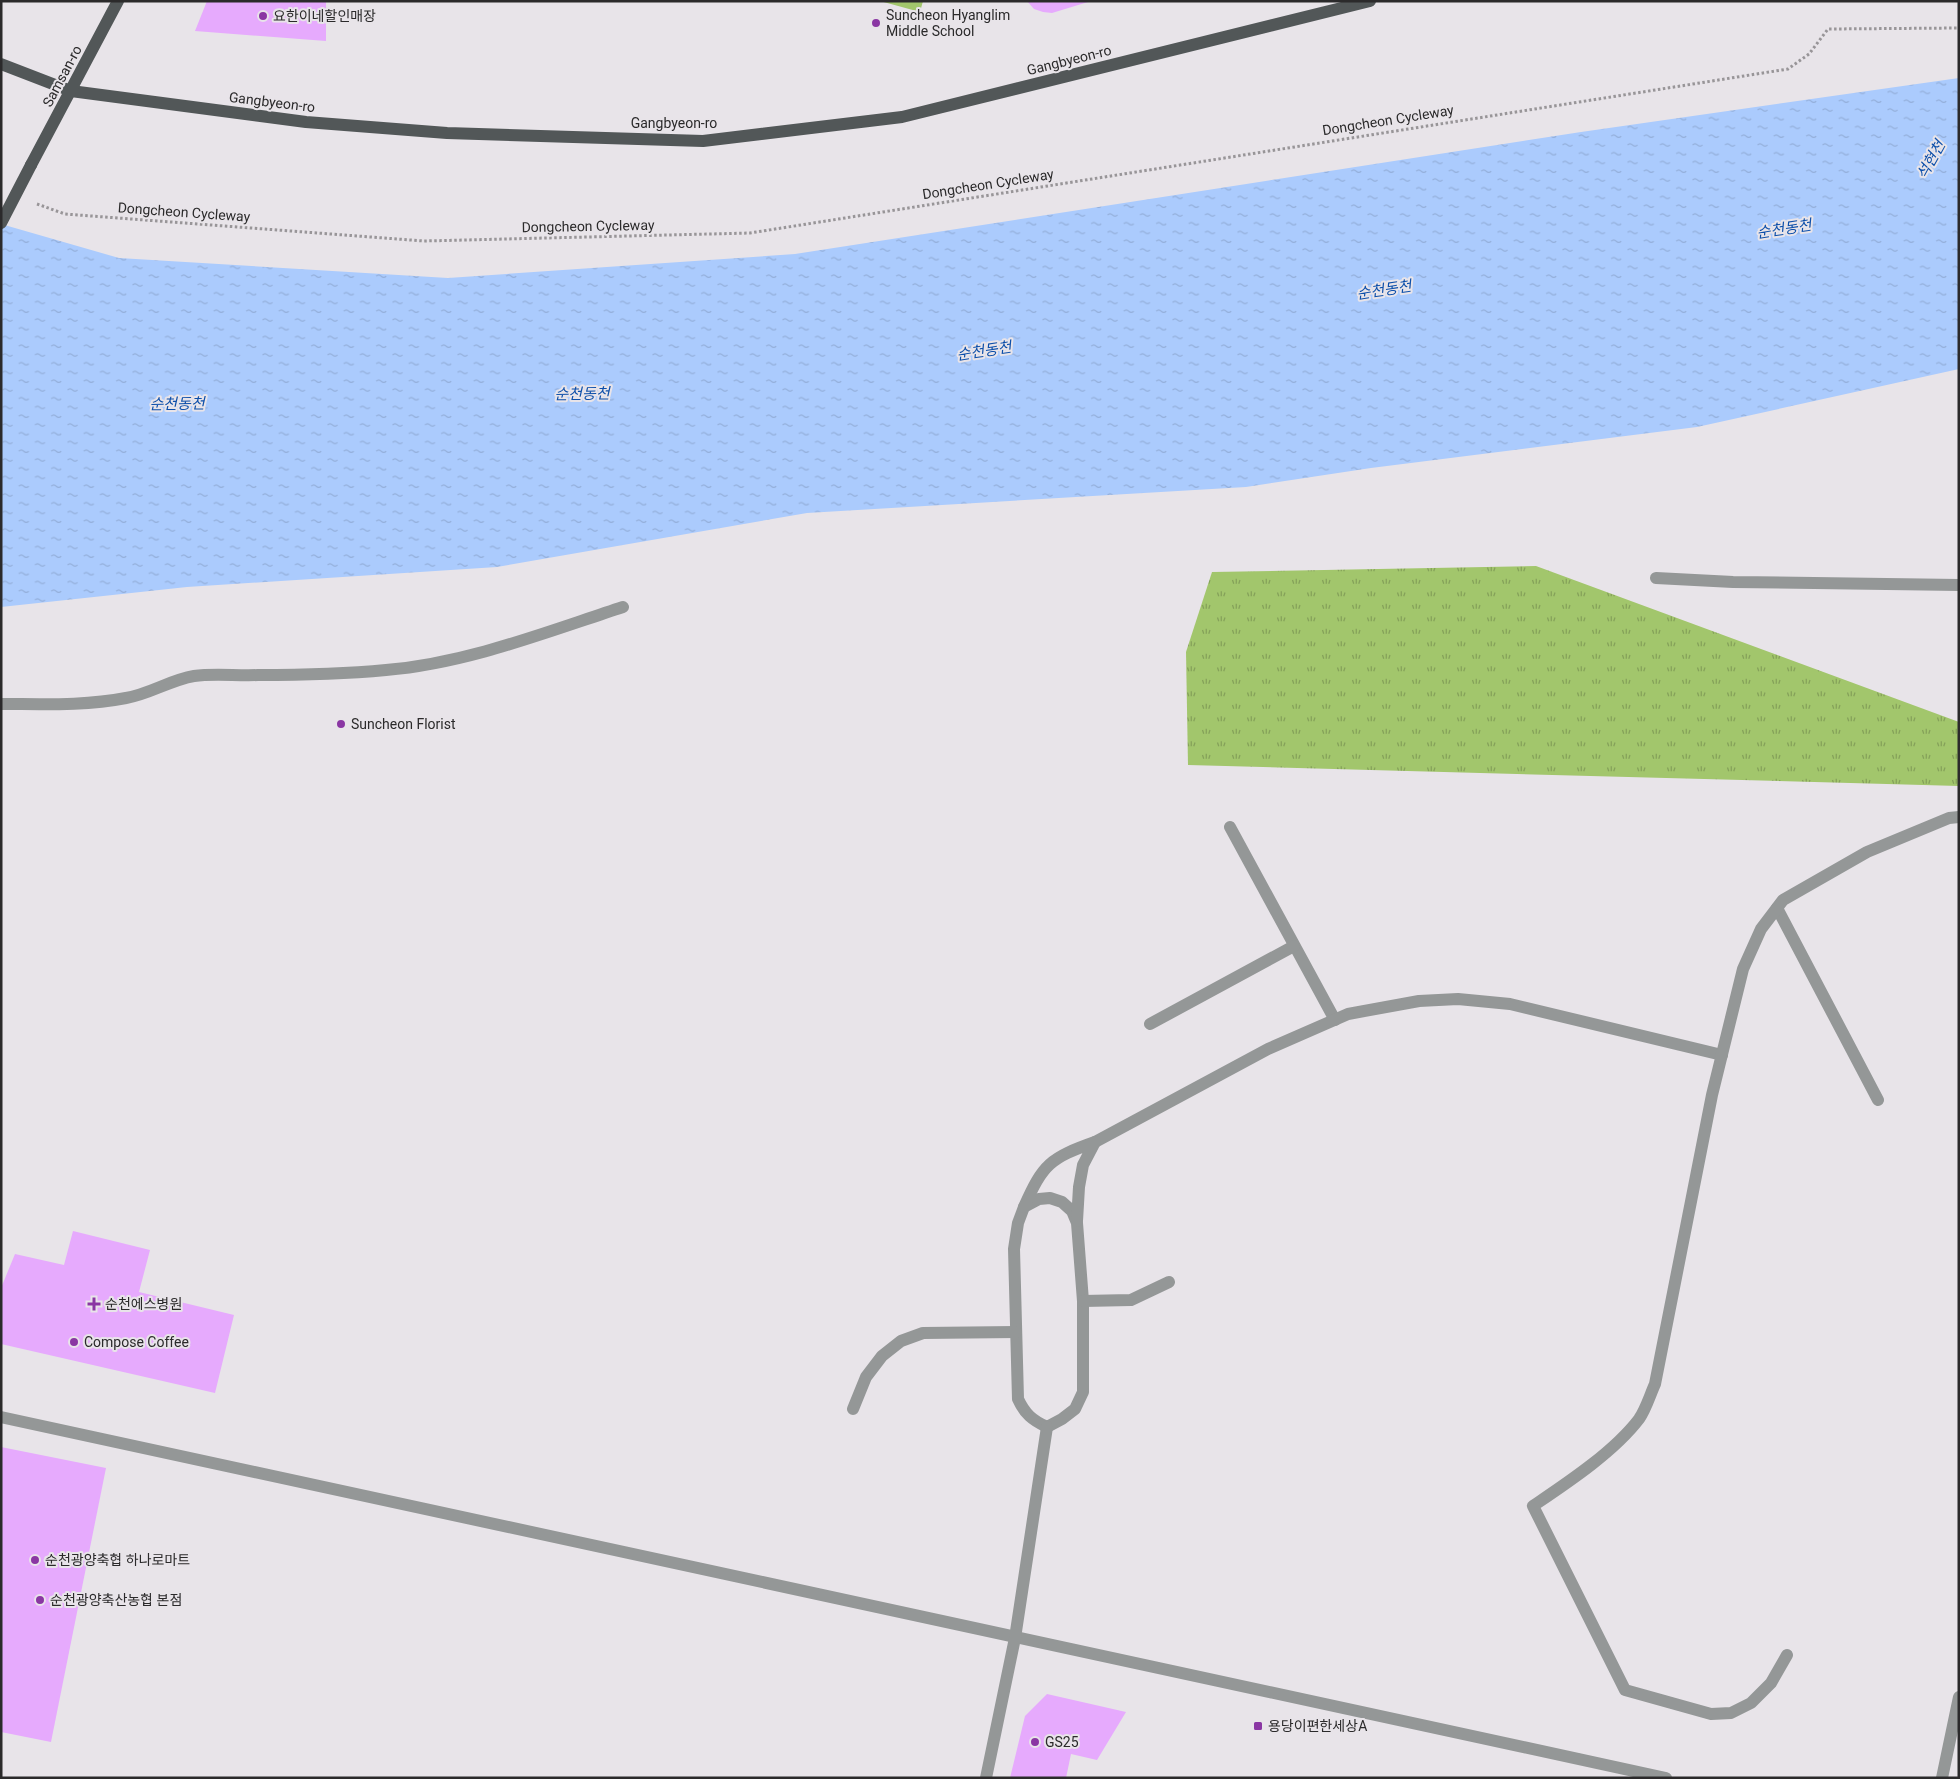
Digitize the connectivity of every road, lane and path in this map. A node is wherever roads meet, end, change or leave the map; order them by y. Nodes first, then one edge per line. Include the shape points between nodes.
1 (118, 1) edge
2 (1370, 1) edge
3 (1959, 28) edge
4 (1, 64) edge
5 (71, 91) junction
6 (29, 201) dead end
7 (1, 223) edge
8 (1656, 578) dead end
9 (1959, 585) edge
10 (623, 607) dead end
11 (1, 704) edge
12 (1959, 817) edge
13 (1230, 827) dead end
14 (1777, 908) junction
15 (1294, 946) junction
16 (1335, 1020) junction
17 (1150, 1024) dead end
18 (1722, 1055) junction
19 (1878, 1100) dead end
20 (1095, 1142) junction
21 (1024, 1207) junction
22 (1077, 1224) junction
23 (1169, 1282) dead end
24 (1083, 1302) junction
25 (1016, 1332) junction
26 (853, 1409) dead end
27 (1, 1417) edge
28 (1046, 1427) junction
29 (1015, 1638) junction
30 (1787, 1655) dead end
31 (1959, 1697) edge
32 (986, 1778) edge
33 (1666, 1778) edge
34 (1942, 1778) edge

1 - 5 main road, Samsan-ro
2 - 5 main road, Gangbyeon-ro via 902,117 704,141 447,133 325,124
3 - 6 path, Dongcheon Cycleway via 1828,29 1809,54 1788,69 750,233 424,241 65,214
4 - 5 main road, Gangbyeon-ro
5 - 7 main road, Samsan-ro, bridge
8 - 9 street
10 - 11 street via 470,656 429,665 298,675 196,676 125,698 54,704
12 - 14 street via 1949,818 1867,852 1784,900
13 - 15 street
14 - 18 street via 1761,929 1743,969
14 - 19 street
15 - 16 street
15 - 17 street
16 - 18 street via 1348,1014 1419,1001 1458,999 1510,1004
16 - 20 street via 1268,1049
18 - 30 street via 1655,1384 1639,1418 1613,1446 1533,1506 1624,1690 1711,1714 1731,1713 1751,1703 1771,1683
20 - 21 street via 1066,1152 1046,1166
20 - 22 street via 1083,1165
21 - 22 street via 1039,1199 1050,1198 1062,1202 1072,1211
21 - 25 street via 1014,1250
22 - 24 street
23 - 24 street via 1131,1300
24 - 28 street via 1082,1392 1075,1409
25 - 26 street via 923,1332 901,1341 882,1356 866,1377
25 - 28 street via 1018,1400 1033,1420
27 - 29 street
28 - 29 street
29 - 32 street
29 - 33 street
31 - 34 street

